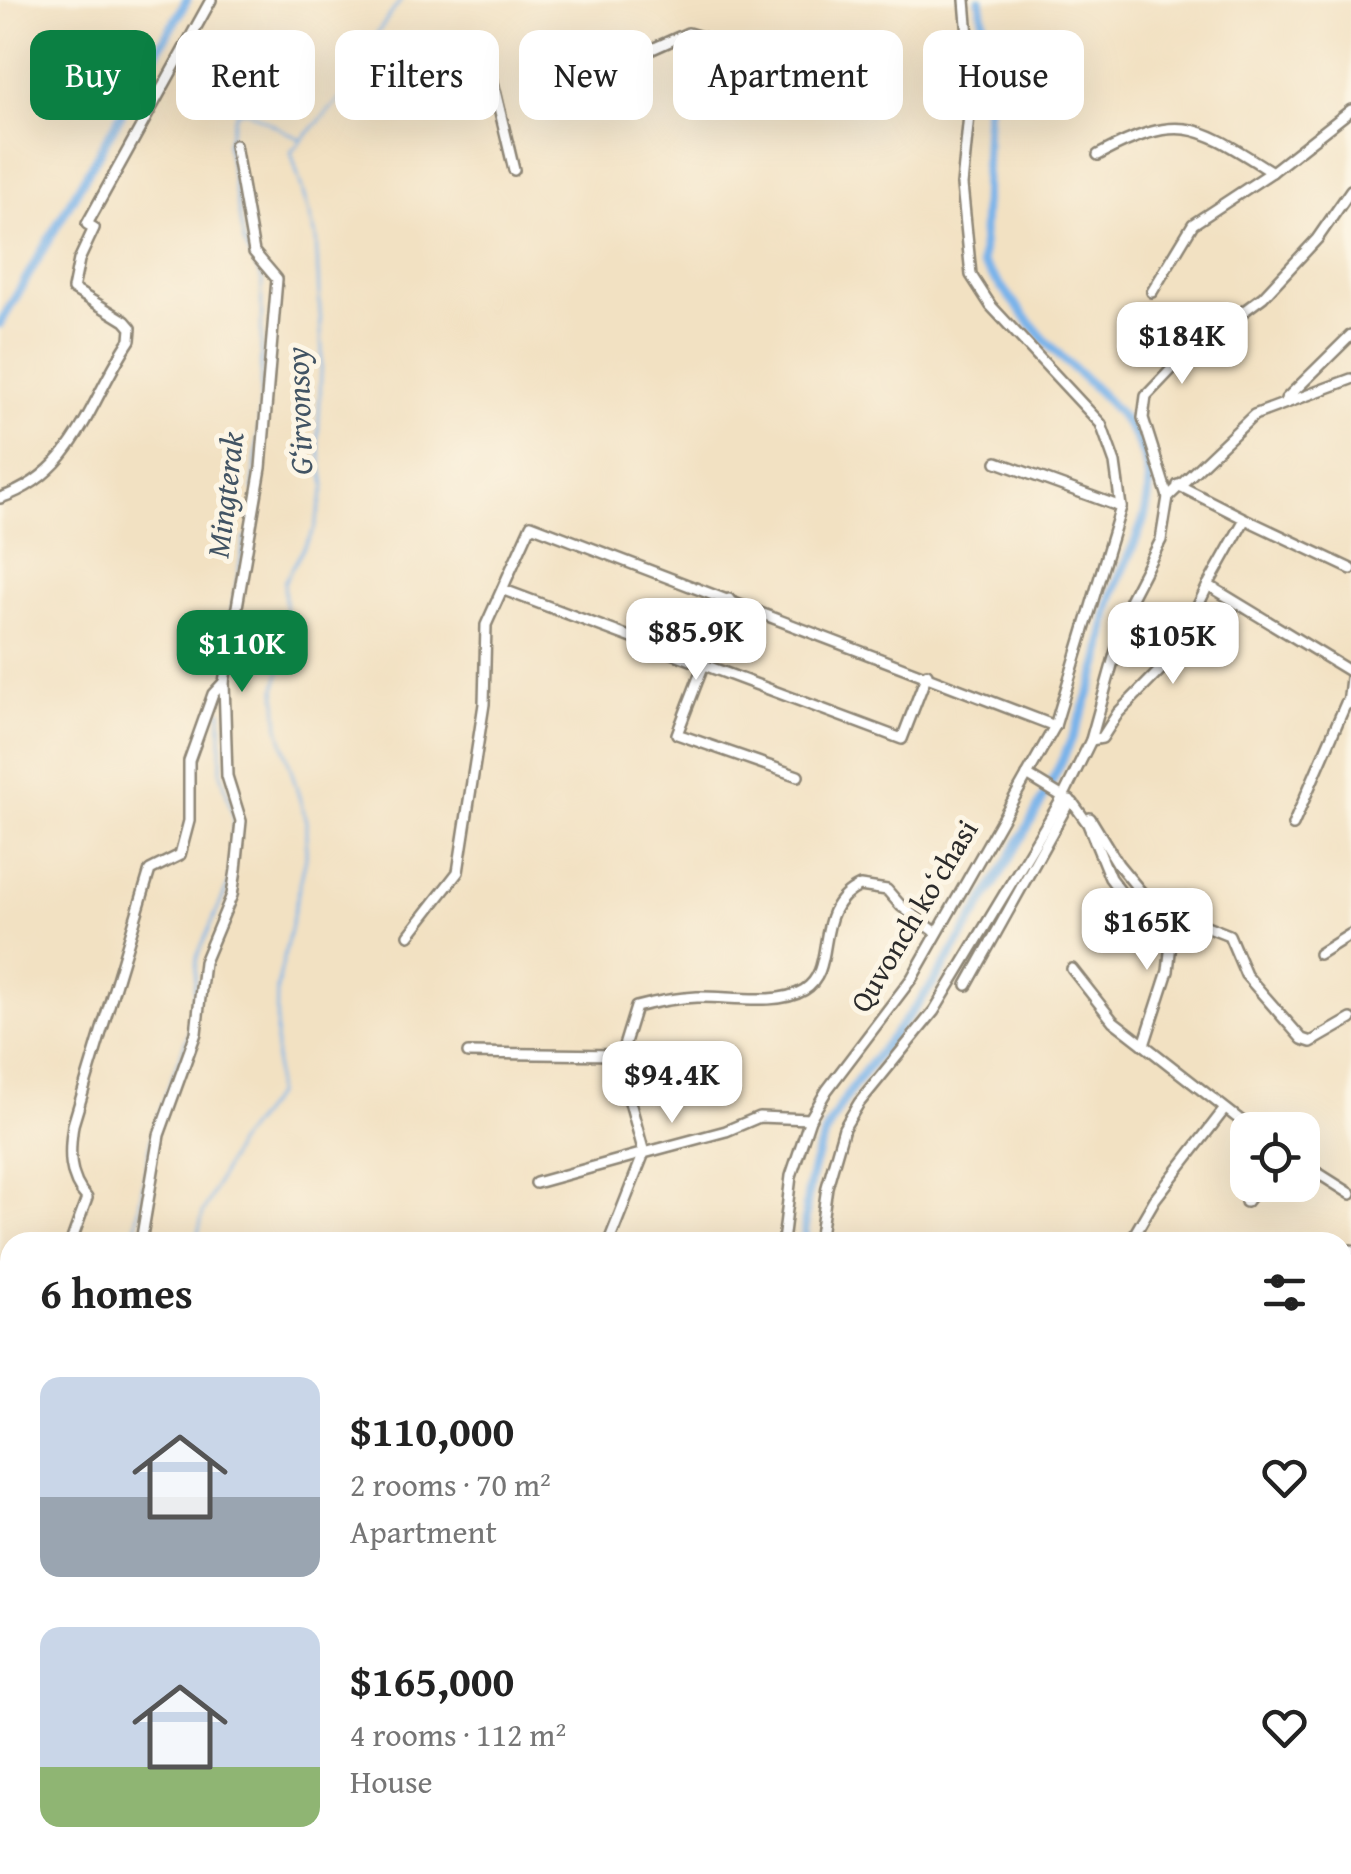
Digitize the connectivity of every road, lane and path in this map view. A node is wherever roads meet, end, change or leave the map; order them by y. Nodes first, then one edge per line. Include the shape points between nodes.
1 (210, 0) edge
2 (965, 0) edge
3 (499, 107) edge
4 (1351, 110) edge
5 (235, 145) dead end
6 (1098, 154) dead end
7 (514, 170) dead end
8 (1272, 172) junction
9 (1351, 190) edge
10 (1152, 292) dead end
11 (1350, 336) edge
12 (1351, 379) edge
13 (1284, 400) junction
14 (997, 462) dead end
15 (1178, 485) junction
16 (1168, 497) junction
17 (0, 498) edge
18 (1121, 507) junction
19 (1245, 519) junction
20 (1351, 570) edge
21 (1208, 585) junction
22 (504, 590) junction
23 (729, 599) junction
24 (702, 664) junction
25 (927, 674) junction
26 (1351, 675) edge
27 (224, 682) junction
28 (1348, 704) edge
29 (1054, 726) junction
30 (1091, 740) junction
31 (1027, 775) junction
32 (798, 776) dead end
33 (1069, 800) junction
34 (1293, 825) dead end
35 (937, 933) junction
36 (1351, 934) edge
37 (409, 935) dead end
38 (1320, 954) dead end
39 (1072, 969) dead end
40 (967, 985) dead end
41 (1351, 1020) edge
42 (1144, 1045) junction
43 (468, 1052) dead end
44 (619, 1055) junction
45 (1224, 1110) junction
46 (1230, 1114) edge
47 (810, 1119) junction
48 (644, 1153) junction
49 (1320, 1175) edge
50 (536, 1183) dead end
51 (1351, 1194) edge
52 (75, 1232) edge
53 (143, 1232) edge
54 (613, 1232) edge
55 (784, 1232) edge
56 (820, 1232) edge
57 (1136, 1232) edge

1 - 17 street via 87,224 94,228 78,260 73,289 125,321 130,340 57,465 34,485
2 - 18 street, Quvonch koʻchasi via 972,85 962,185 971,275 991,306 1101,424
3 - 7 street
4 - 8 street
5 - 27 street via 254,252 277,279 262,468
6 - 8 street via 1141,132 1189,128
8 - 10 street via 1194,224
9 - 16 street via 1263,296 1187,354 1146,396 1143,418
11 - 13 street
12 - 13 street
13 - 15 street via 1254,415
14 - 18 street
15 - 16 street
15 - 19 street
16 - 30 street via 1160,540 1130,600
18 - 29 street, Quvonch koʻchasi
19 - 20 street
19 - 21 street
21 - 26 street
21 - 30 street via 1163,670 1102,738
22 - 23 street via 531,525
22 - 24 street
22 - 37 street via 486,626 484,704 458,872
23 - 24 street
23 - 25 street
24 - 25 street via 902,739
24 - 32 street via 676,734
25 - 29 street
26 - 28 street
27 - 52 street via 212,694 189,761 185,841 180,855 150,870 73,1126 73,1175 87,1198
27 - 53 street via 227,776 242,821 236,870 204,962 196,1033 160,1135
28 - 34 street
29 - 31 street, Quvonch koʻchasi
30 - 33 street
31 - 33 street
31 - 35 street, Quvonch koʻchasi
33 - 40 street
33 - 41 street via 1094,823 1151,904 1229,935 1246,975 1302,1039 1324,1037
33 - 42 street via 1088,824 1110,878 1171,942
33 - 56 street via 934,1011 844,1128
35 - 44 street via 887,890 860,886 833,907 818,973 806,989 636,1006
35 - 47 street, Quvonch koʻchasi
36 - 38 street
39 - 42 street via 1113,1021
42 - 45 street
43 - 44 street
44 - 48 street
45 - 46 street
45 - 57 street
47 - 48 street via 759,1117
47 - 55 street, Quvonch koʻchasi via 791,1176
48 - 50 street
48 - 54 street
49 - 51 street

